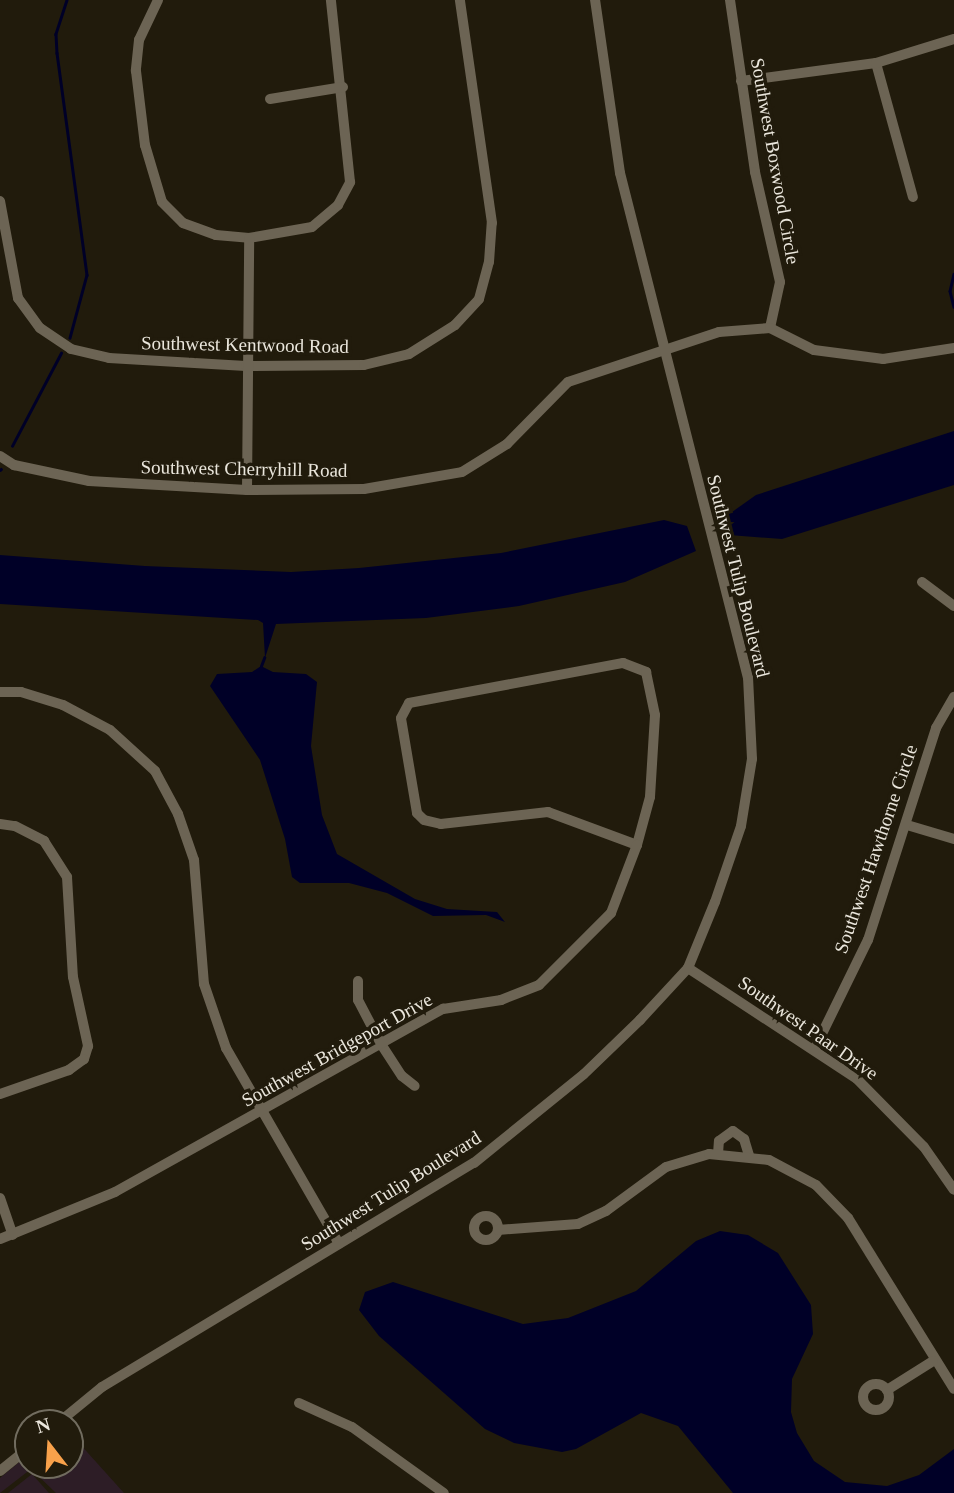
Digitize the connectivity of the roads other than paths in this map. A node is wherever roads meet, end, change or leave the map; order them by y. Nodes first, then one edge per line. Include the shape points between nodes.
1 (158, 0) edge
2 (331, 0) edge
3 (460, 0) edge
4 (595, 0) edge
5 (730, 0) edge
6 (954, 39) edge
7 (876, 62) junction
8 (741, 81) junction
9 (342, 87) junction
10 (271, 99) dead end
11 (913, 197) dead end
12 (0, 201) edge
13 (248, 238) junction
14 (770, 328) junction
15 (954, 348) edge
16 (661, 350) junction
17 (246, 366) junction
18 (0, 456) edge
19 (247, 490) junction
20 (922, 583) dead end
21 (954, 606) edge
22 (0, 692) edge
23 (954, 697) edge
24 (0, 824) edge
25 (907, 825) junction
26 (954, 839) edge
27 (637, 845) junction
28 (688, 968) junction
29 (358, 981) dead end
30 (381, 1044) junction
31 (814, 1050) junction
32 (415, 1086) dead end
33 (0, 1094) edge
34 (263, 1112) junction
35 (718, 1154) junction
36 (749, 1155) junction
37 (953, 1186) edge
38 (0, 1198) edge
39 (498, 1230) dead end
40 (13, 1235) junction
41 (0, 1239) edge
42 (339, 1244) junction
43 (933, 1361) junction
44 (954, 1389) edge
45 (887, 1390) dead end
46 (299, 1403) dead end
47 (75, 1409) edge
48 (14, 1460) edge
49 (0, 1471) edge
50 (444, 1493) edge

1 - 13 street via 139,40 136,71 145,145 162,202 184,223 216,235
2 - 9 street
3 - 17 street, Southwest Kentwood Road via 492,223 489,262 478,299 455,325 409,354 364,365
4 - 16 street, Southwest Tulip Boulevard via 620,173
5 - 8 street, Southwest Boxwood Circle
6 - 7 street
7 - 8 street
7 - 11 street
8 - 14 street, Southwest Boxwood Circle via 755,172 780,282
9 - 10 street
9 - 13 street via 350,182 338,205 312,227
12 - 17 street, Southwest Kentwood Road via 18,298 54,339 109,358
13 - 17 street
14 - 15 street via 814,351 883,359
14 - 16 street, Southwest Cherryhill Road via 719,332
16 - 19 street, Southwest Cherryhill Road via 568,382 506,444 462,472 364,489
16 - 28 street, Southwest Tulip Boulevard via 748,678 752,759 741,826
17 - 19 street
18 - 19 street, Southwest Cherryhill Road via 14,465 77,479
20 - 21 street
22 - 34 street via 21,692 63,705 110,730 155,771 178,814 194,860 204,984 226,1048
23 - 25 street, Southwest Hawthorne Circle via 936,728
24 - 33 street via 15,826 44,841 67,877 74,977 88,1046 84,1059 68,1070
25 - 26 street
25 - 31 street, Southwest Hawthorne Circle via 868,940
27 - 27 street, Southwest Bridgeport Drive via 548,812 441,824 424,820 415,807 411,784 401,718 405,706 418,698 542,681 623,663 639,666 649,682 656,741 650,797
27 - 30 street, Southwest Bridgeport Drive via 611,913 539,985 501,1000 443,1009
28 - 31 street, Southwest Paar Drive
28 - 42 street, Southwest Tulip Boulevard via 584,1074 474,1163
29 - 30 street via 358,1000
30 - 32 street via 402,1076
30 - 34 street, Southwest Bridgeport Drive
31 - 37 street, Southwest Paar Drive via 857,1079 902,1121
34 - 40 street, Southwest Bridgeport Drive via 115,1192
34 - 42 street
35 - 36 street
35 - 36 street via 719,1141 733,1131 744,1139
35 - 39 street via 666,1167 606,1211 578,1224
36 - 43 street via 794,1169 830,1199 866,1246
38 - 40 street
40 - 41 street, Southwest Bridgeport Drive
42 - 47 street, Southwest Tulip Boulevard via 102,1387
43 - 44 street
43 - 45 street
46 - 50 street via 352,1427
48 - 49 street

